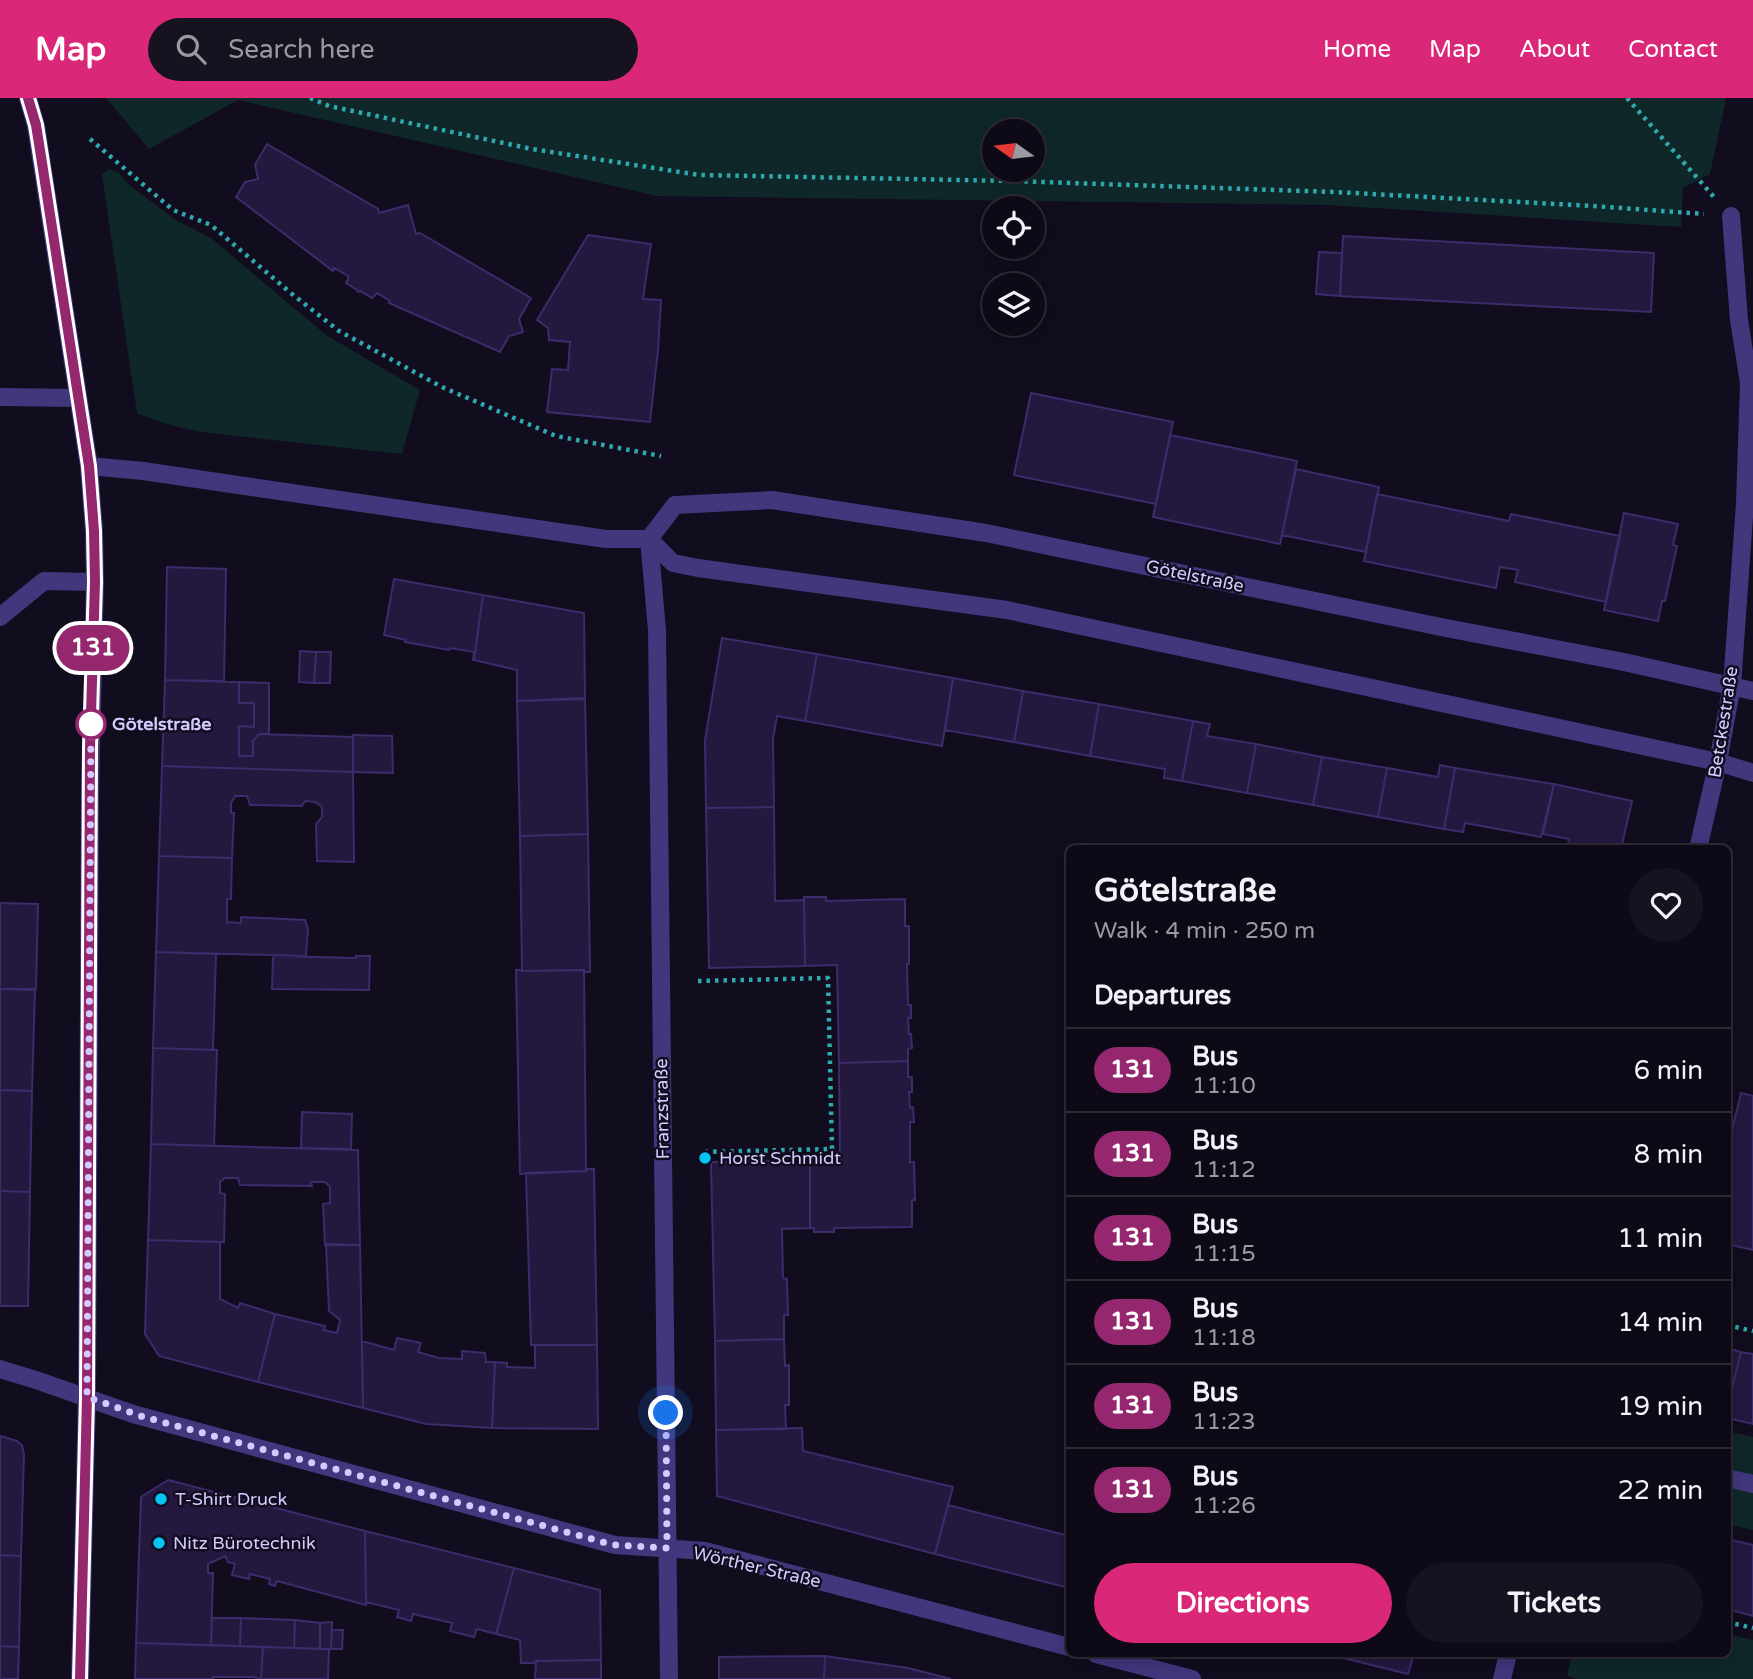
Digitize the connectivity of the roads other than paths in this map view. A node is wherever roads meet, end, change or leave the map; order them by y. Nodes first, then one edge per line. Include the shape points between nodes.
1 (28, 98) edge
2 (1731, 216) road end
3 (0, 397) edge
4 (78, 398) junction
5 (89, 466) junction
6 (649, 539) junction
7 (95, 582) junction
8 (0, 617) edge
9 (1732, 685) junction
10 (1753, 691) edge
11 (1718, 762) junction
12 (1753, 773) edge
13 (1699, 845) edge
14 (0, 1369) edge
15 (87, 1397) junction
16 (1731, 1479) edge
17 (1753, 1484) edge
18 (667, 1548) junction
19 (1066, 1646) edge
20 (1108, 1657) edge
21 (1507, 1657) edge
22 (80, 1679) edge
23 (669, 1679) edge
24 (1192, 1679) edge
25 (1502, 1679) edge

1 - 4 street
2 - 9 street, Betckestraße via 1749,383
3 - 4 street
4 - 5 street
5 - 6 street via 606,539
5 - 7 street
6 - 9 street, Götelstraße via 675,505 772,500 986,533
6 - 11 street via 673,563 698,569 1007,610
6 - 18 street, Franzstraße via 657,630
7 - 8 street via 44,581
7 - 15 street
9 - 10 street, Götelstraße
9 - 11 street, Betckestraße
11 - 12 street
11 - 13 street, Betckestraße
14 - 15 street, Wörther Straße
15 - 18 street, Wörther Straße via 144,1417 614,1545
15 - 22 street
16 - 17 street
18 - 19 street, Wörther Straße via 714,1553
18 - 23 street, Franzstraße
20 - 24 street
21 - 25 street

